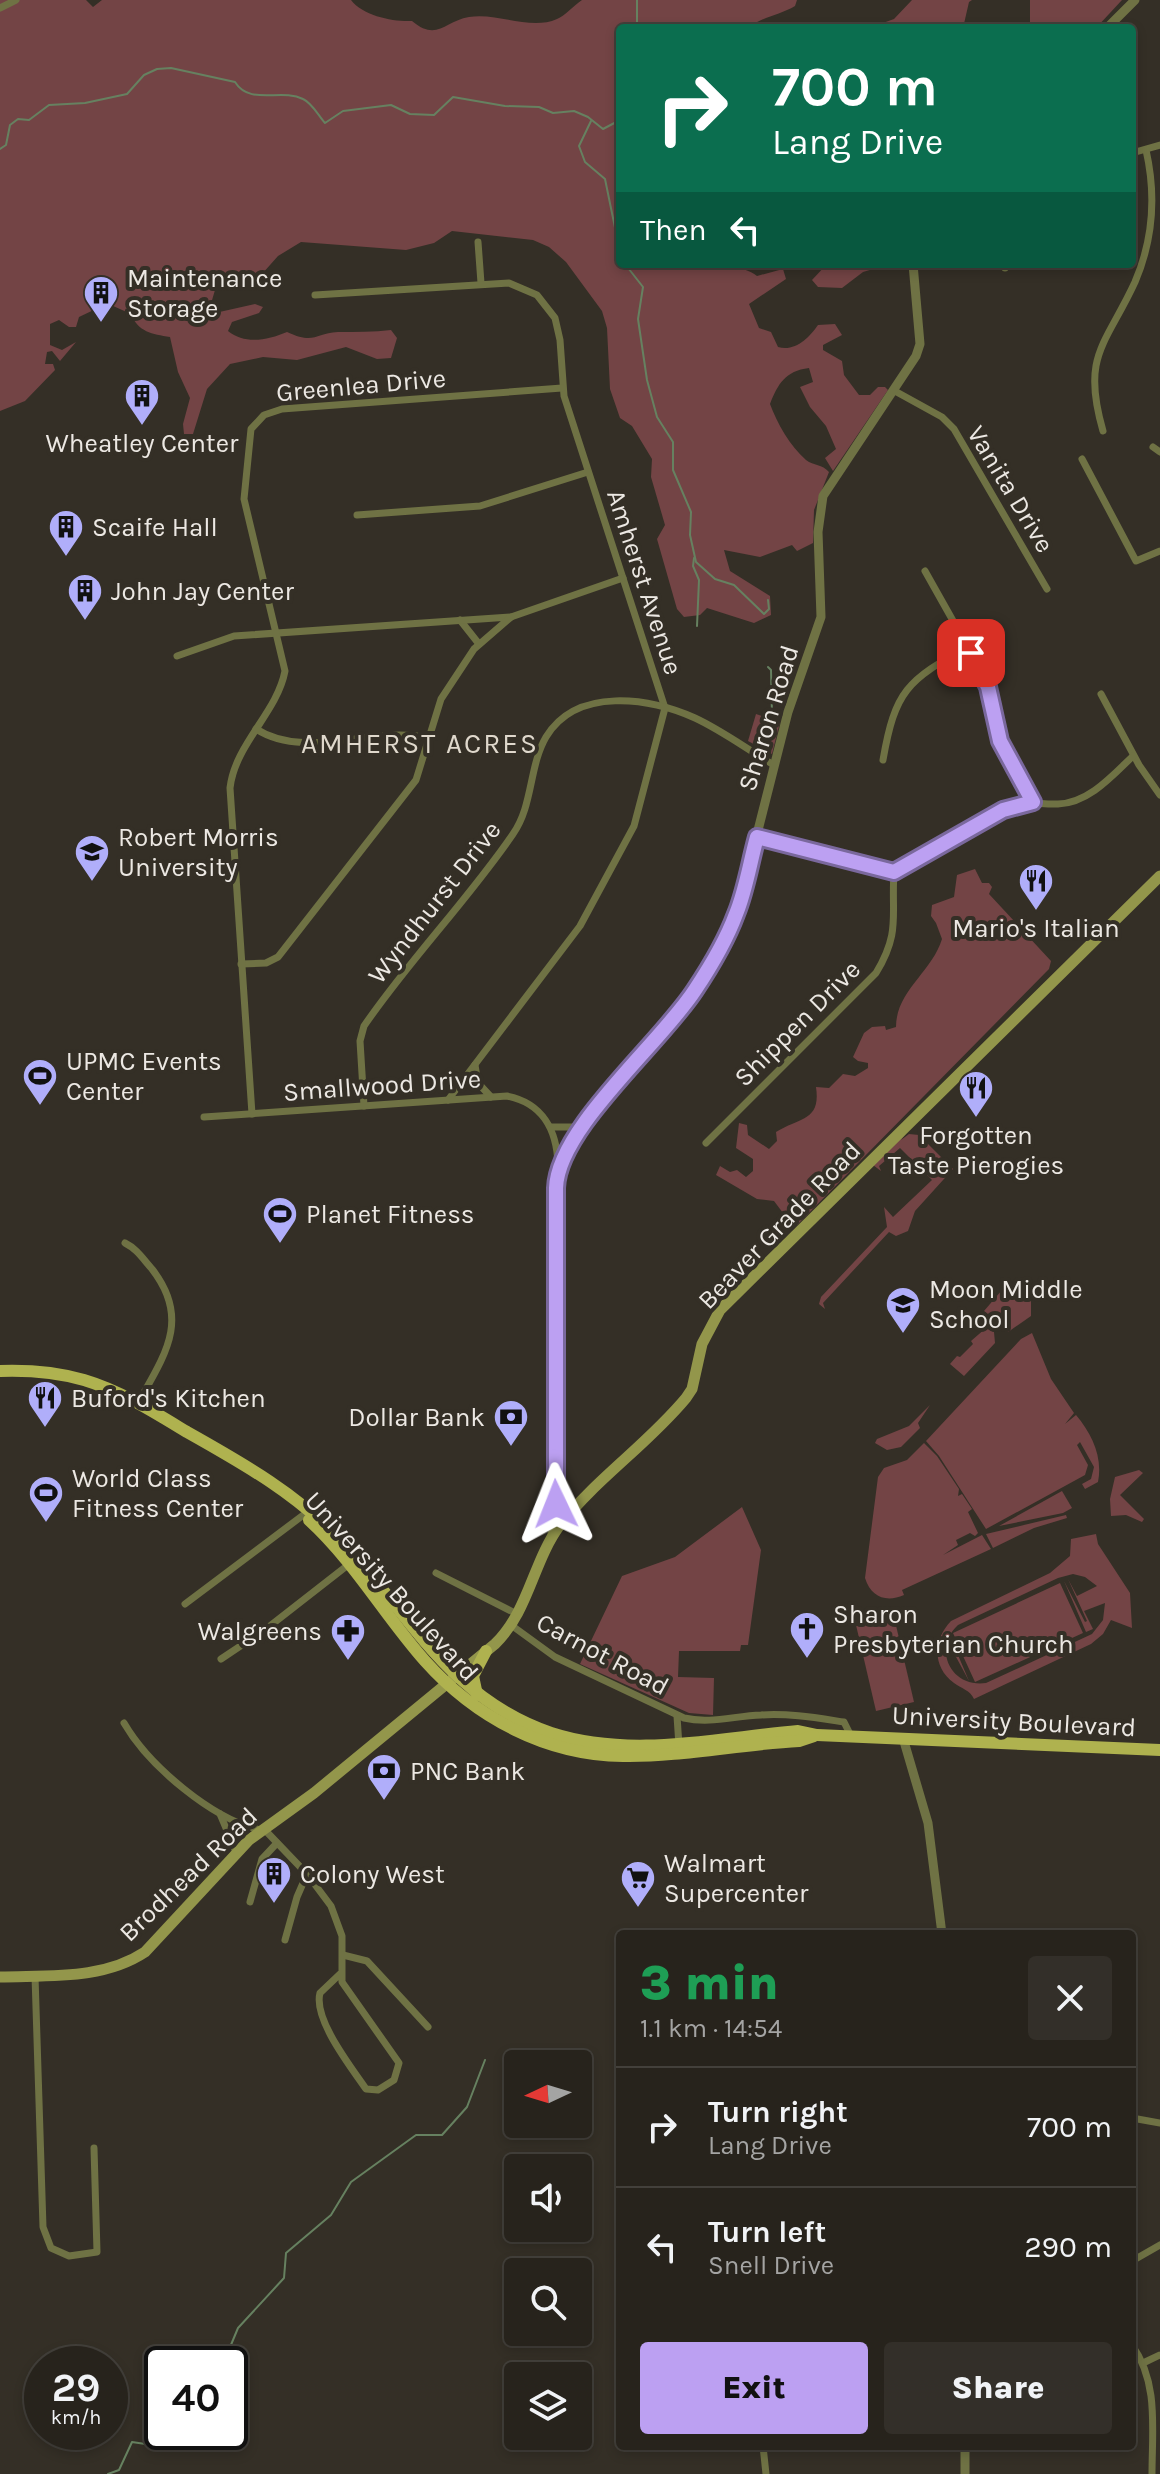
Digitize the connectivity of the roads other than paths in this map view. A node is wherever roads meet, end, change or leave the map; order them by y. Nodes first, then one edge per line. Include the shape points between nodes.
1 (16, 0) edge
2 (1135, 0) edge
3 (0, 8) edge
4 (1111, 24) edge
5 (1160, 145) edge
6 (1146, 150) junction
7 (1136, 152) edge
8 (478, 242) dead end
9 (913, 268) edge
10 (481, 283) junction
11 (315, 295) dead end
12 (562, 388) junction
13 (893, 390) junction
14 (1103, 431) dead end
15 (1082, 459) dead end
16 (588, 472) junction
17 (357, 515) dead end
18 (1160, 551) edge
19 (925, 571) dead end
20 (623, 578) junction
21 (1047, 589) dead end
22 (511, 617) junction
23 (460, 620) junction
24 (276, 632) junction
25 (479, 644) junction
26 (968, 647) junction
27 (177, 656) dead end
28 (1101, 694) dead end
29 (665, 708) junction
30 (256, 729) junction
31 (428, 738) junction
32 (1133, 756) junction
33 (883, 760) dead end
34 (774, 765) junction
35 (1159, 794) edge
36 (1033, 802) junction
37 (757, 837) junction
38 (894, 872) junction
39 (1160, 876) edge
40 (241, 964) junction
41 (475, 1065) junction
42 (491, 1097) junction
43 (448, 1100) junction
44 (364, 1106) junction
45 (252, 1114) junction
46 (204, 1117) dead end
47 (551, 1127) junction
48 (581, 1127) junction
49 (706, 1143) dead end
50 (558, 1167) junction
51 (125, 1243) dead end
52 (0, 1371) edge
53 (0, 1379) edge
54 (138, 1403) junction
55 (306, 1513) junction
56 (552, 1537) junction
57 (348, 1565) junction
58 (436, 1573) dead end
59 (185, 1604) dead end
60 (514, 1620) junction
61 (486, 1651) junction
62 (221, 1659) dead end
63 (451, 1680) junction
64 (477, 1695) junction
65 (677, 1716) junction
66 (124, 1723) dead end
67 (851, 1736) junction
68 (903, 1738) junction
69 (679, 1747) junction
70 (1160, 1750) edge
71 (220, 1813) junction
72 (262, 1829) junction
73 (277, 1843) junction
74 (236, 1852) junction
75 (307, 1874) junction
76 (250, 1902) dead end
77 (941, 1930) edge
78 (285, 1940) dead end
79 (343, 1955) junction
80 (340, 1974) junction
81 (35, 1976) junction
82 (0, 1977) edge
83 (428, 2027) dead end
84 (1136, 2119) edge
85 (1160, 2123) edge
86 (94, 2148) dead end
87 (1160, 2245) edge
88 (1136, 2259) edge
89 (1136, 2352) edge
90 (1160, 2355) edge
91 (1143, 2363) junction
92 (1156, 2436) edge
93 (763, 2450) edge
94 (965, 2450) edge
95 (766, 2474) edge
96 (965, 2474) edge
97 (1152, 2474) edge

1 - 3 street
2 - 4 street
5 - 6 street
6 - 7 street
6 - 14 street via 1153,204 1145,251 1095,366 1094,398
8 - 10 street
9 - 13 street, Sharon Road via 920,344
10 - 11 street, Amherst Avenue
10 - 12 street, Amherst Avenue via 516,285 548,307 559,332
12 - 16 street, Amherst Avenue
12 - 24 street, Greenlea Drive via 282,409 260,418 248,442 245,506
13 - 21 street, Vanita Drive via 954,429
13 - 34 street, Sharon Road via 823,496 818,532 821,617
15 - 18 street via 1136,561
16 - 17 street via 480,506
16 - 20 street, Amherst Avenue
19 - 26 street
20 - 22 street
20 - 29 street, Amherst Avenue
22 - 23 street
22 - 25 street
23 - 24 street
23 - 25 street
24 - 27 street via 234,636
24 - 30 street, Greenlea Drive via 284,676
25 - 31 street via 445,691
26 - 33 street via 904,692 891,720
26 - 36 street via 988,687 1000,741
28 - 32 street
29 - 34 street, Wyndhurst Drive via 699,720
29 - 41 street, Amherst Avenue via 627,840 575,935
29 - 44 street, Wyndhurst Drive via 636,702 590,704 565,716 548,733 515,832 364,1026
30 - 31 street via 286,742
30 - 40 street, Greenlea Drive via 230,788
31 - 40 street via 416,780 281,954 266,963
32 - 35 street
32 - 36 street via 1078,800
34 - 37 street, Sharon Road
36 - 38 street via 1003,810
37 - 38 street
37 - 48 street, Sharon Road via 737,913 719,951 669,1027
38 - 49 street, Shippen Drive via 894,930 876,973
39 - 56 main road, Beaver Grade Road via 720,1310 702,1344 686,1398 593,1488
40 - 45 street, Greenlea Drive
41 - 42 street via 478,1083
41 - 43 street, Amherst Avenue
42 - 43 street, Smallwood Drive
42 - 47 street, Smallwood Drive via 528,1103
43 - 44 street, Smallwood Drive
44 - 45 street, Smallwood Drive
45 - 46 street, Smallwood Drive
47 - 48 street
47 - 50 street
48 - 50 street, Sharon Road
50 - 56 street, Sharon Road
51 - 54 street via 159,1278 174,1318
52 - 54 main road, University Boulevard via 71,1377
53 - 55 main road, University Boulevard via 57,1382 114,1400
54 - 55 main road, University Boulevard via 265,1477
55 - 57 main road, University Boulevard
55 - 59 street
55 - 63 main road, University Boulevard via 354,1554
56 - 60 main road, Beaver Grade Road
57 - 62 street
57 - 63 main road, University Boulevard via 423,1659
58 - 60 street, Carnot Road
60 - 61 main road, Beaver Grade Road
60 - 65 street, Carnot Road via 555,1657
61 - 63 main road, Beaver Grade Road
61 - 64 main road via 473,1676
63 - 64 main road, University Boulevard
63 - 69 main road, University Boulevard via 491,1718 552,1745 620,1756
63 - 72 main road, Brodhead Road
64 - 69 main road, University Boulevard via 513,1717 567,1737
65 - 67 street, Carnot Road via 705,1722 764,1715 810,1718 844,1722
65 - 69 street, Carnot Road
66 - 71 street via 163,1770
67 - 68 main road, University Boulevard
67 - 69 main road, University Boulevard
68 - 70 main road, University Boulevard
68 - 77 street via 928,1823
71 - 72 street
71 - 74 street
72 - 73 street
72 - 74 main road, Brodhead Road
73 - 75 street
73 - 76 street via 259,1864
74 - 81 main road, Brodhead Road via 135,1959 103,1971
75 - 78 street
75 - 79 street via 335,1914
79 - 80 street
79 - 83 street via 367,1961
80 - 80 street via 322,1990 319,2008 366,2089 378,2090 397,2077 398,2060
81 - 82 main road, Brodhead Road
81 - 86 street via 43,2227 51,2248 64,2255 97,2252
84 - 85 street
87 - 88 street
89 - 91 street
90 - 91 street
91 - 92 street
92 - 97 street
93 - 95 street
94 - 96 street

